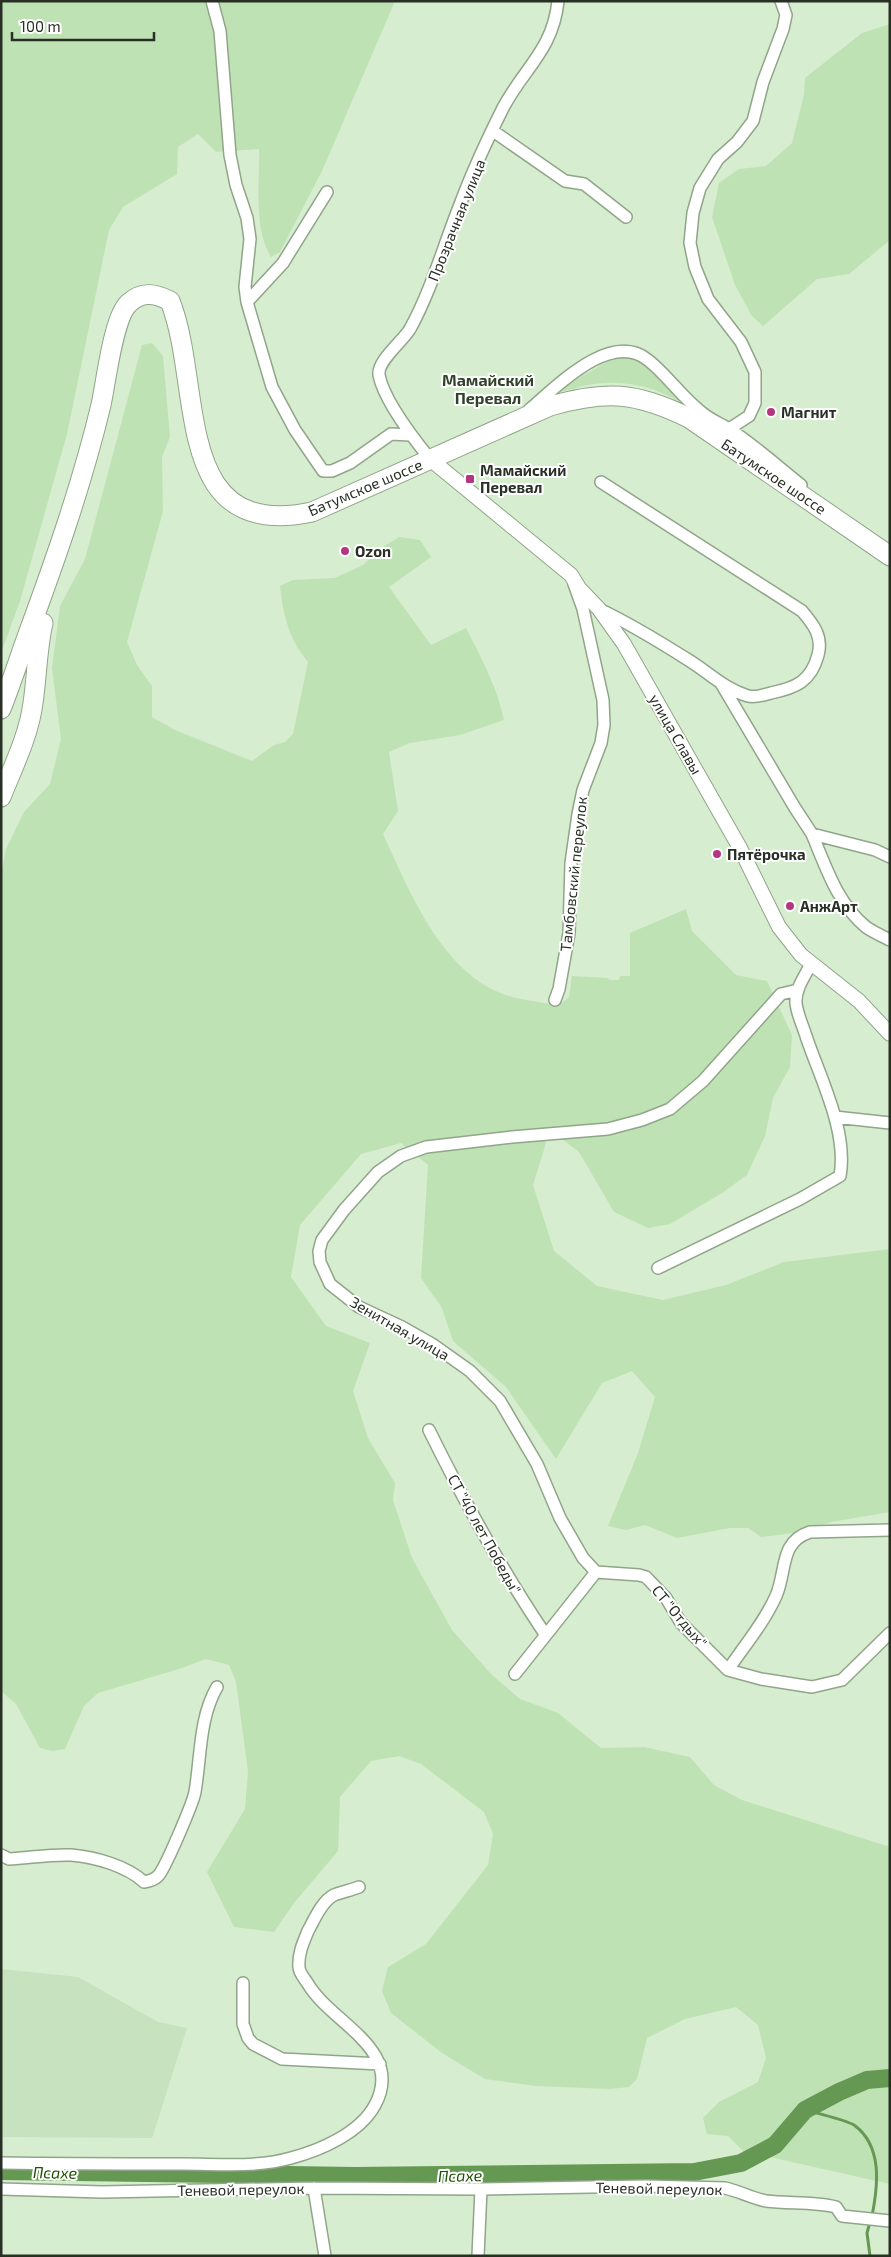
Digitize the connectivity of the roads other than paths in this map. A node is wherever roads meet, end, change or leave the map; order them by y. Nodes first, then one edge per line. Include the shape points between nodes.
1 (212, 1) edge
2 (558, 1) edge
3 (781, 1) edge
4 (493, 131) junction
5 (327, 192) dead end
6 (626, 216) dead end
7 (248, 302) junction
8 (514, 422) junction
9 (729, 429) junction
10 (410, 435) junction
11 (430, 458) junction
12 (601, 482) dead end
13 (810, 500) junction
14 (62, 541) junction
15 (890, 556) edge
16 (571, 575) junction
17 (600, 609) junction
18 (722, 685) junction
19 (8, 690) junction
20 (33, 703) junction
21 (1, 709) edge
22 (1, 797) edge
23 (812, 834) junction
24 (890, 857) edge
25 (890, 940) edge
26 (811, 964) junction
27 (798, 990) junction
28 (555, 1000) dead end
29 (890, 1034) edge
30 (835, 1117) junction
31 (890, 1123) edge
32 (658, 1268) dead end
33 (429, 1430) dead end
34 (890, 1530) edge
35 (596, 1572) junction
36 (545, 1634) junction
37 (890, 1634) edge
38 (728, 1670) junction
39 (515, 1674) dead end
40 (217, 1687) dead end
41 (1, 1855) edge
42 (359, 1887) dead end
43 (243, 1983) dead end
44 (380, 2064) junction
45 (1, 2163) edge
46 (314, 2188) junction
47 (1, 2189) edge
48 (481, 2189) junction
49 (886, 2221) edge
50 (325, 2256) edge
51 (478, 2256) edge

1 - 7 street via 220,31 230,155 250,239 245,287
2 - 4 street, Прозрачная улица via 556,20 547,42 504,106
3 - 9 street via 786,15 783,29 763,82 753,121 718,159 700,188 692,213 690,242 695,267 708,299 741,342 755,372 755,403 749,416
4 - 6 street via 565,181 584,184
4 - 10 street, Прозрачная улица via 461,200 410,330 382,363 379,373 385,391
5 - 7 street via 283,263
7 - 10 street via 272,387 295,430 323,471 332,471 350,463 391,434
8 - 9 street via 590,362 622,350 638,352 699,410
8 - 11 highway, Батумское шоссе
8 - 13 highway, Батумское шоссе via 578,398 607,394 638,397 664,405 689,418
9 - 13 street via 809,491 812,495
10 - 11 street, Прозрачная улица
11 - 14 highway, Батумское шоссе via 312,512 269,517 242,509 208,475 196,433 179,323 170,301 157,294 144,294 128,304 118,326 96,428
11 - 16 street, улица Славы
12 - 18 street via 802,611 813,624 820,639 818,656 808,677 791,689 750,697
13 - 15 highway, Батумское шоссе
14 - 19 highway, Батумское шоссе
14 - 20 highway, Батумское шоссе via 38,646
16 - 17 street, улица Славы
16 - 28 street, Тамбовский переулок via 583,609 604,725 578,814 569,933
17 - 18 street via 692,662
17 - 26 street, улица Славы via 677,734 779,927
18 - 23 street
19 - 20 highway via 24,689
19 - 21 highway, Батумское шоссе
20 - 22 highway, Батумское шоссе via 25,736
23 - 24 street
23 - 25 street via 849,911 867,928
26 - 27 street
26 - 29 street, улица Славы via 860,1001
27 - 30 street via 796,1002 800,1017
27 - 35 street, Зенитная улица via 781,994 703,1081 670,1109 608,1129 426,1147 401,1156 378,1172 322,1240 320,1262 330,1284 359,1307 432,1344 470,1372 500,1401 537,1464 560,1518 583,1558
30 - 31 street
30 - 32 street via 840,1176 800,1200
33 - 36 street, СТ "40 лет Победы" via 510,1582
34 - 38 street via 810,1532 798,1536 790,1548 777,1595
35 - 36 street
35 - 38 street, СТ "Отдых" via 646,1577 666,1598 681,1623
36 - 39 street
37 - 38 street via 842,1680 812,1687 762,1680
40 - 41 street via 200,1739 195,1794 167,1864 159,1875 144,1882 137,1875 109,1864 73,1855 8,1859
42 - 44 street via 325,1902 301,1948 299,1969 312,1991 365,2041
43 - 44 street via 243,2024 252,2044 282,2059
44 - 45 street via 381,2090 374,2106 359,2124 327,2145 290,2159 249,2165
46 - 47 street, Теневой переулок via 102,2192
46 - 48 street, Теневой переулок
46 - 50 street
48 - 49 street, Теневой переулок via 725,2188 768,2201 821,2203 836,2207 842,2216
48 - 51 street

